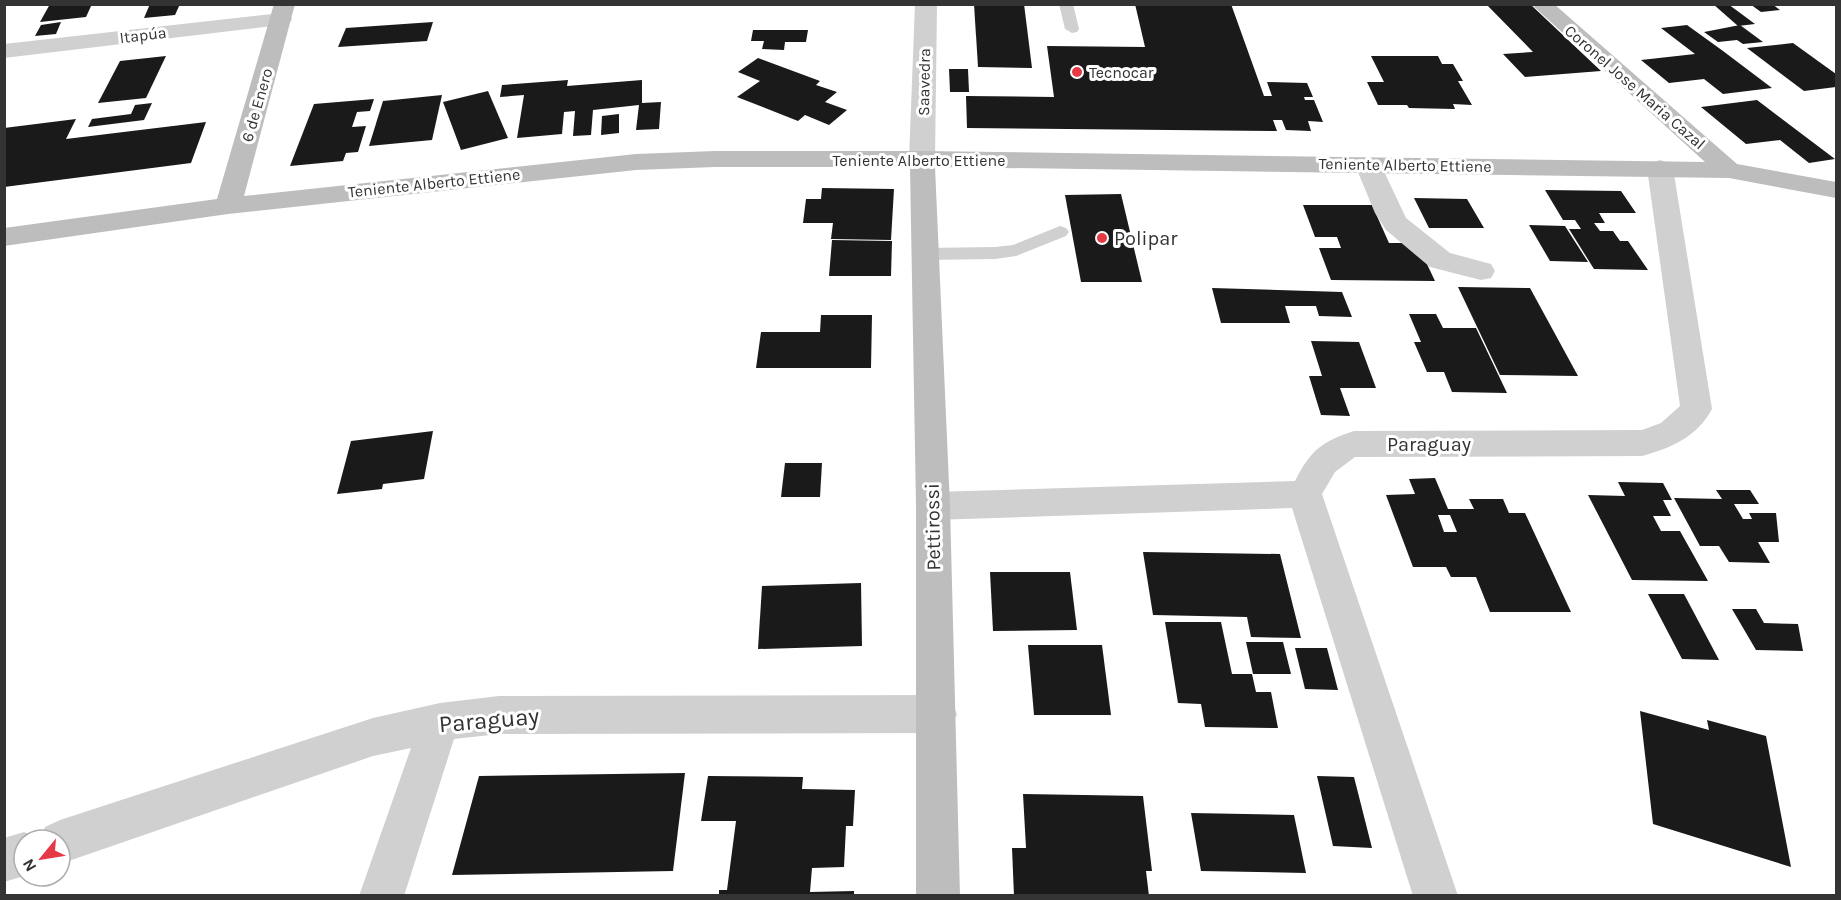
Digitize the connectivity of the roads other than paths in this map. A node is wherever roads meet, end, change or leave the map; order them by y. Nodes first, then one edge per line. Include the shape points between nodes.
1 (926, 4) edge
2 (1066, 4) edge
3 (1542, 4) edge
4 (283, 12) edge
5 (1072, 29) dead end
6 (4, 51) edge
7 (922, 159) junction
8 (1368, 165) junction
9 (1660, 168) junction
10 (1729, 170) junction
11 (1836, 190) edge
12 (228, 206) junction
13 (1060, 232) dead end
14 (4, 237) edge
15 (925, 254) junction
16 (1481, 272) dead end
17 (1305, 494) junction
18 (933, 506) junction
19 (937, 714) junction
20 (440, 722) junction
21 (72, 838) edge
22 (381, 896) edge
23 (938, 896) edge
24 (1436, 896) edge

1 - 7 street, Saavedra
2 - 5 lane
3 - 10 main road, Coronel Jose Maria Cazal
4 - 6 street, Itapúa
4 - 12 main road, 6 de Enero
7 - 8 main road, Teniente Alberto Ettiene
7 - 12 main road, Teniente Alberto Ettiene via 636,162
7 - 15 main road, Pettirossi
8 - 9 main road, Teniente Alberto Ettiene
8 - 16 street via 1396,224 1440,260
9 - 10 main road, Teniente Alberto Ettiene
9 - 17 street, Paraguay via 1696,409 1677,430 1642,443 1354,444 1323,460
10 - 11 main road, Teniente Alberto Ettiene
12 - 14 main road, Teniente Alberto Ettiene
13 - 15 lane via 1005,252
15 - 18 main road, Pettirossi
17 - 18 street
17 - 24 street
18 - 19 main road, Pettirossi
19 - 20 street, Paraguay via 499,715
19 - 23 main road, Pettirossi
20 - 21 street, Paraguay via 373,737
20 - 22 street

